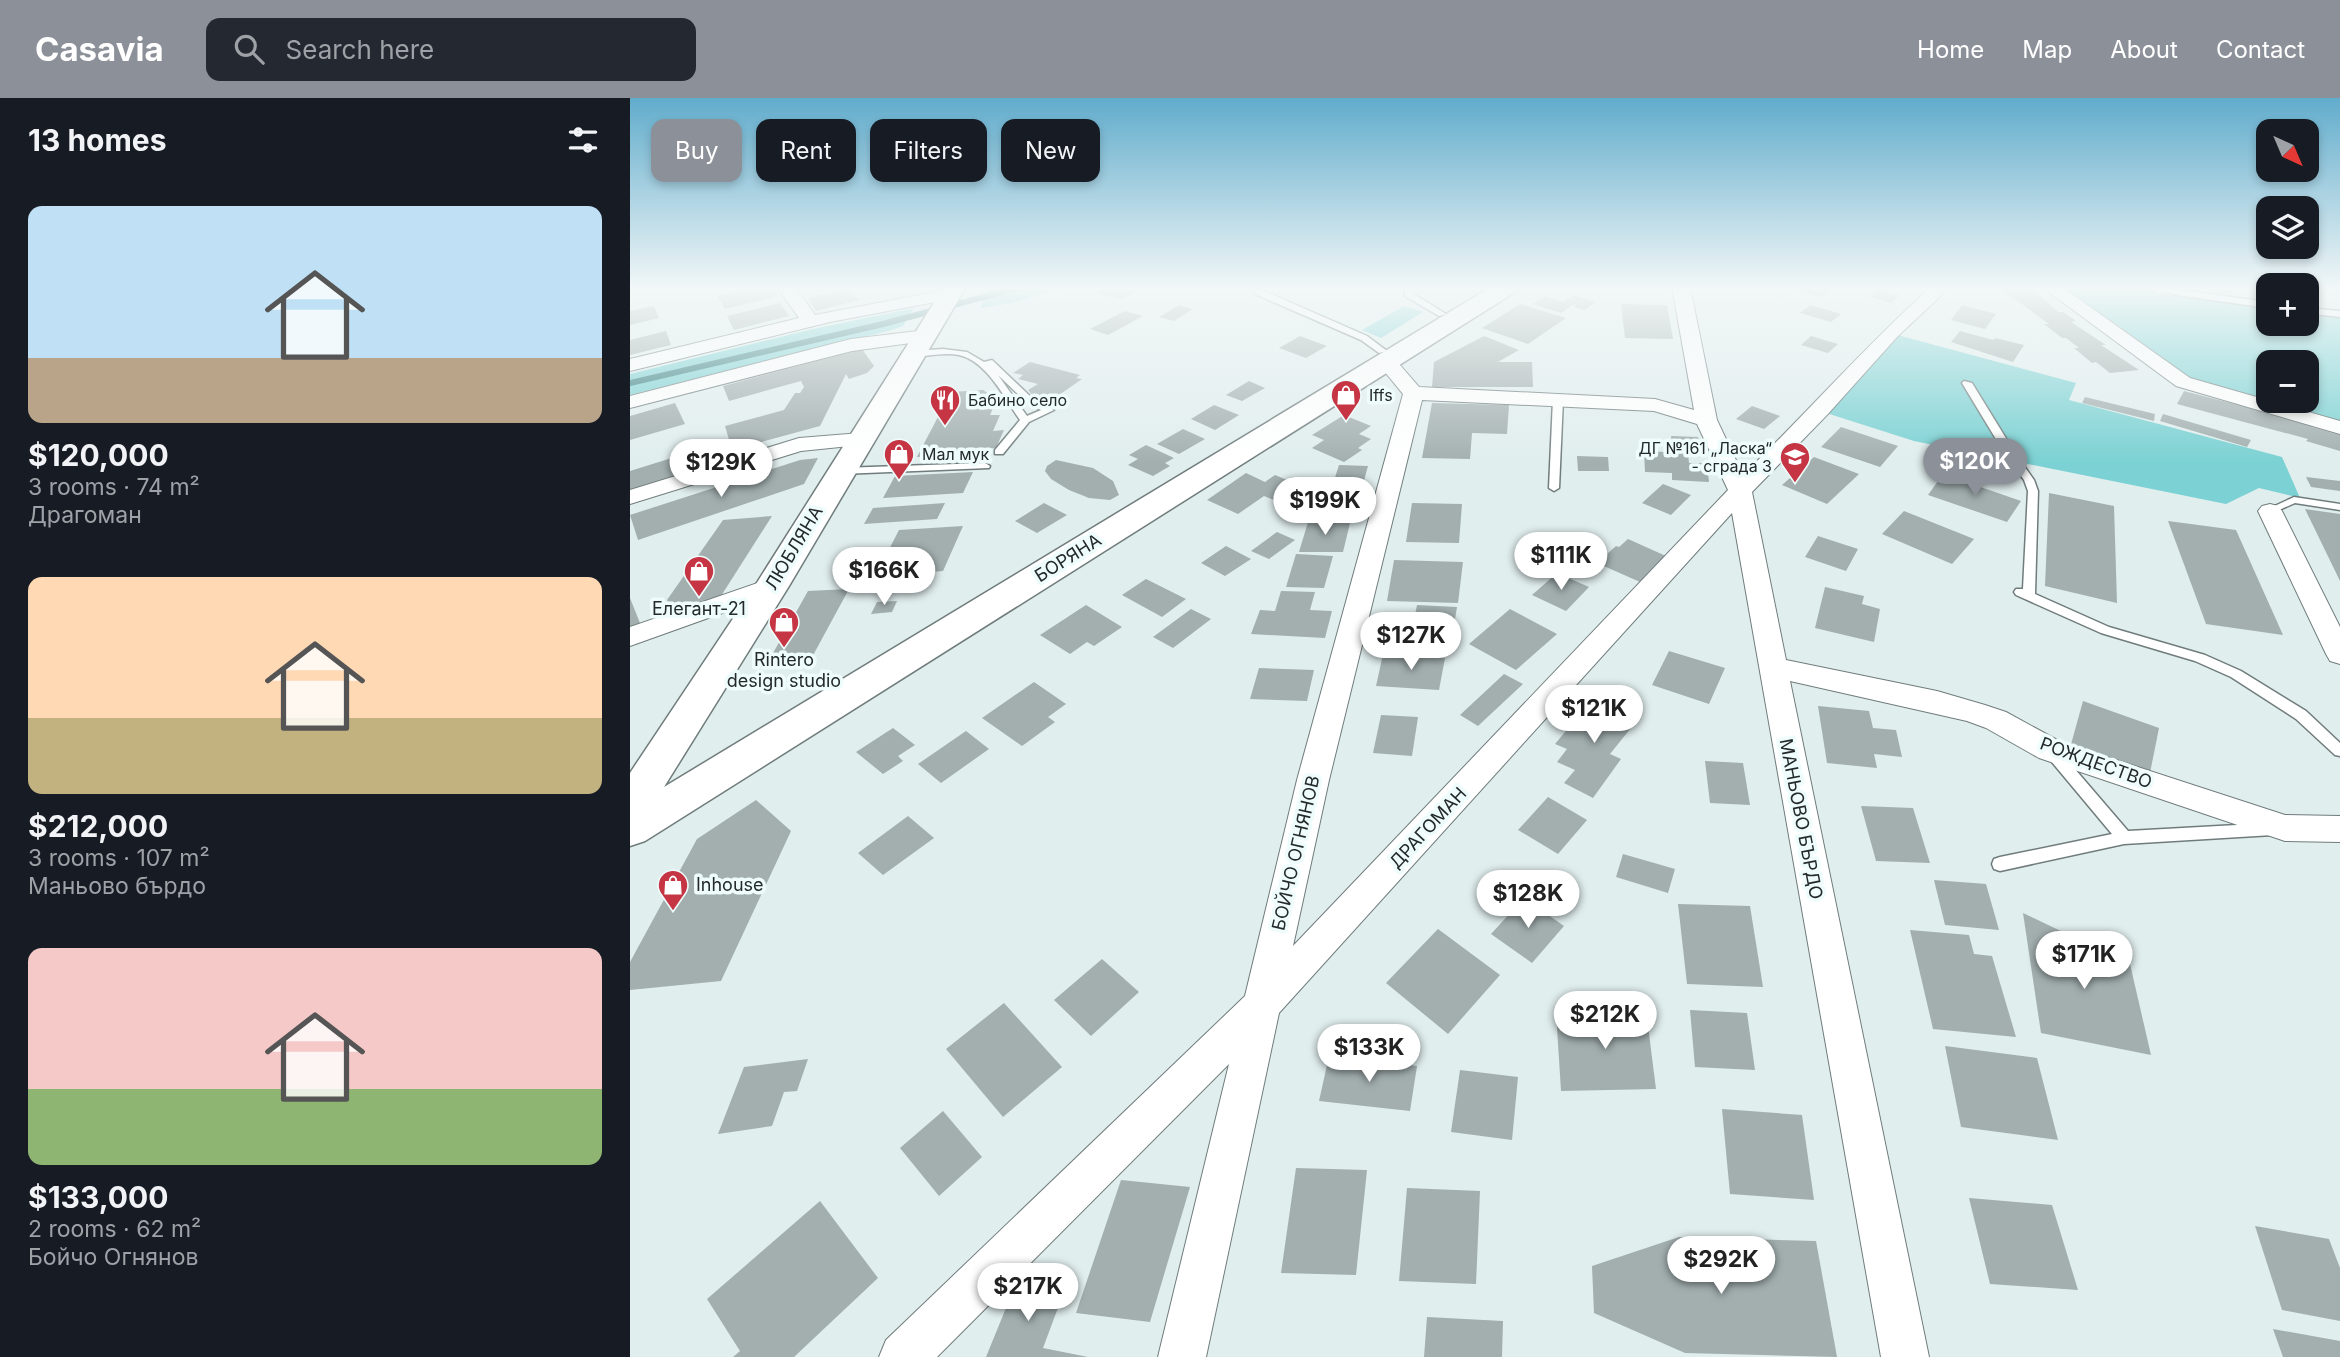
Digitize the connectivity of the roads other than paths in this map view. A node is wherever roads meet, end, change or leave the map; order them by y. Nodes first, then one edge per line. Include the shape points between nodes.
1 (707, 346) edge
2 (848, 346) edge
3 (919, 346) edge
4 (954, 346) edge
5 (1373, 346) edge
6 (1398, 346) edge
7 (1402, 346) edge
8 (1692, 346) edge
9 (1879, 346) edge
10 (2133, 346) edge
11 (971, 356) junction
12 (1384, 356) junction
13 (630, 365) edge
14 (1967, 383) dead end
15 (1413, 393) junction
16 (1558, 400) junction
17 (630, 402) edge
18 (1026, 420) junction
19 (1706, 420) junction
20 (2340, 428) edge
21 (861, 439) junction
22 (999, 452) dead end
23 (985, 466) dead end
24 (841, 471) junction
25 (1554, 488) dead end
26 (1740, 491) junction
27 (630, 497) edge
28 (2340, 507) edge
29 (2270, 511) joint
30 (772, 586) junction
31 (630, 637) edge
32 (2340, 654) edge
33 (1772, 667) junction
34 (2050, 750) junction
35 (2340, 751) edge
36 (630, 808) edge
37 (2285, 828) junction
38 (630, 829) edge
39 (2340, 829) edge
40 (2124, 838) junction
41 (2000, 864) dead end
42 (1260, 1007) junction
43 (903, 1357) edge
44 (1182, 1357) edge
45 (1905, 1357) edge

1 - 13 street
2 - 17 street
3 - 21 street, ЛЮБЛЯНА
4 - 11 lane via 957,353
5 - 12 lane
6 - 12 street, БОРЯНА
7 - 12 street, БОРЯНА
8 - 19 street, МАНЬОВО БЪРДО
9 - 26 street, ДРАГОМАН
10 - 20 street via 2183,382
11 - 18 lane
11 - 18 lane via 989,362 1029,400 1049,410
12 - 15 street
12 - 36 street, БОРЯНА
12 - 38 street, БОРЯНА
14 - 35 lane via 2033,491 2024,594 2105,629 2236,674 2301,715
15 - 16 street
15 - 42 street, БОЙЧО ОГНЯНОВ
16 - 19 street via 1656,405
16 - 25 lane
18 - 22 lane
19 - 26 street, МАНЬОВО БЪРДО
21 - 24 street, ЛЮБЛЯНА
21 - 27 street via 799,445
23 - 24 lane
24 - 30 street, ЛЮБЛЯНА
26 - 33 street, МАНЬОВО БЪРДО
26 - 42 street, ДРАГОМАН
28 - 29 lane via 2294,500
29 - 32 street
30 - 31 street
30 - 36 street, ЛЮБЛЯНА
33 - 34 street, РОЖДЕСТВО via 1937,702 1996,720
33 - 45 street, МАНЬОВО БЪРДО
34 - 37 street, РОЖДЕСТВО
34 - 40 lane
37 - 39 street, РОЖДЕСТВО
37 - 40 lane
40 - 41 lane
42 - 43 street, ДРАГОМАН
42 - 44 street, БОЙЧО ОГНЯНОВ

